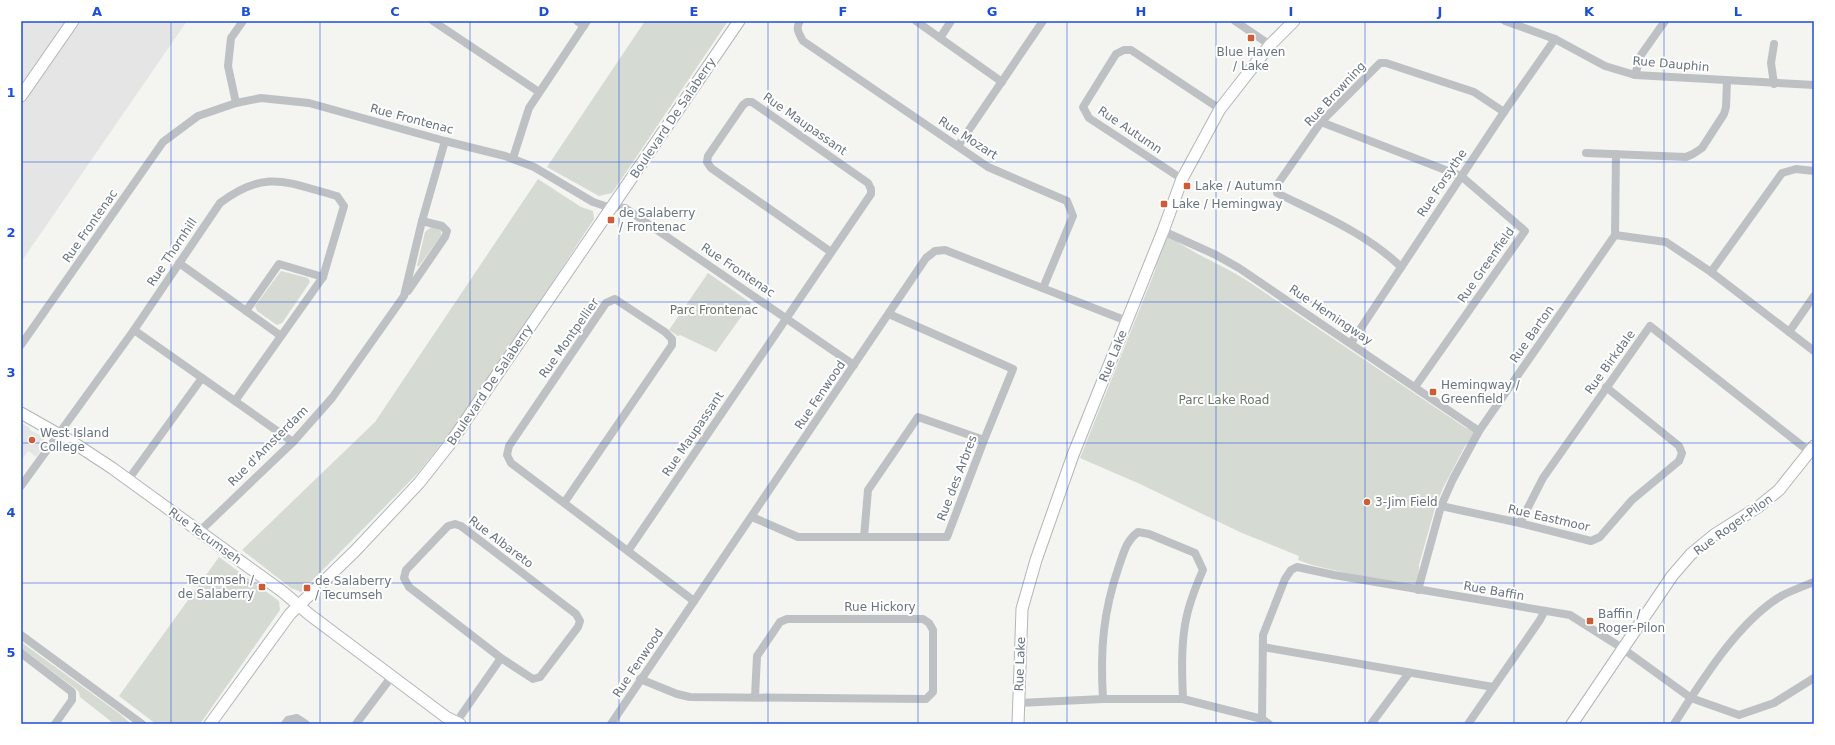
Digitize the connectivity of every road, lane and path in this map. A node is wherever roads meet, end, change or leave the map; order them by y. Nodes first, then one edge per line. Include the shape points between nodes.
1 (73, 21) edge
2 (243, 21) edge
3 (433, 21) edge
4 (739, 21) edge
5 (800, 21) edge
6 (916, 21) edge
7 (951, 21) edge
8 (1043, 21) edge
9 (1235, 21) edge
10 (1294, 21) edge
11 (1505, 21) edge
12 (1665, 21) edge
13 (583, 23) edge
14 (940, 38) junction
15 (1555, 39) junction
16 (1774, 44) dead end
17 (1270, 45) junction
18 (1635, 75) junction
19 (1727, 81) junction
20 (1002, 82) junction
21 (1774, 84) junction
22 (1814, 86) edge
23 (539, 92) junction
24 (21, 96) edge
25 (236, 103) junction
26 (1220, 109) junction
27 (1504, 112) junction
28 (1322, 122) junction
29 (445, 141) junction
30 (958, 146) junction
31 (1586, 153) dead end
32 (1616, 154) junction
33 (513, 158) junction
34 (1814, 171) edge
35 (1461, 176) junction
36 (1182, 178) junction
37 (612, 207) junction
38 (422, 221) junction
39 (1163, 230) junction
40 (1615, 235) junction
41 (831, 252) junction
42 (179, 263) junction
43 (1401, 267) junction
44 (1711, 272) junction
45 (323, 276) junction
46 (1043, 288) junction
47 (404, 296) junction
48 (1814, 296) edge
49 (246, 311) junction
50 (889, 314) junction
51 (787, 318) junction
52 (1127, 321) junction
53 (134, 330) junction
54 (1789, 332) junction
55 (281, 336) junction
56 (1351, 343) junction
57 (21, 345) edge
58 (1814, 351) edge
59 (854, 365) junction
60 (202, 378) junction
61 (1416, 386) junction
62 (1606, 388) junction
63 (235, 401) junction
64 (21, 413) edge
65 (1479, 431) junction
66 (59, 434) junction
67 (984, 440) junction
68 (293, 442) junction
69 (1812, 449) edge
70 (128, 480) junction
71 (21, 486) edge
72 (564, 503) junction
73 (1441, 506) junction
74 (752, 517) junction
75 (1520, 523) junction
76 (200, 531) junction
77 (864, 537) junction
78 (628, 550) junction
79 (1814, 582) edge
80 (1418, 590) junction
81 (694, 601) junction
82 (299, 606) junction
83 (1544, 612) junction
84 (21, 635) edge
85 (1263, 647) junction
86 (1622, 648) junction
87 (21, 653) edge
88 (501, 658) junction
89 (1409, 673) junction
90 (392, 676) junction
91 (1814, 678) edge
92 (640, 679) junction
93 (1494, 687) junction
94 (755, 697) junction
95 (1691, 698) junction
96 (1103, 699) junction
97 (1183, 699) junction
98 (1019, 703) junction
99 (1262, 719) junction
100 (457, 723) edge
101 (55, 724) edge
102 (142, 724) edge
103 (210, 724) edge
104 (285, 724) edge
105 (306, 724) edge
106 (356, 724) edge
107 (611, 724) edge
108 (1018, 724) edge
109 (1269, 724) edge
110 (1371, 724) edge
111 (1468, 724) edge
112 (1572, 724) edge
113 (1674, 724) edge

1 - 24 street
2 - 25 street via 230,38 228,66
3 - 23 street
4 - 37 street, Boulevard De Salaberry
5 - 30 street, Rue Mozart via 798,33 803,41
6 - 14 street
7 - 14 street
8 - 20 street
9 - 17 street
10 - 17 street, Rue Lake
11 - 15 street, Rue Dauphin
12 - 18 street via 1641,55
13 - 23 street
14 - 20 street
15 - 18 street, Rue Dauphin via 1605,66
15 - 27 street, Rue Forsythe
16 - 21 street via 1771,63
17 - 26 street, Rue Lake
18 - 19 street, Rue Dauphin
19 - 21 street, Rue Dauphin
19 - 32 street via 1724,114 1702,148 1693,154 1686,157
20 - 30 street
21 - 22 street, Rue Dauphin
23 - 33 street via 527,112
25 - 29 street, Rue Frontenac via 261,98 309,103
25 - 57 street, Rue Frontenac via 198,116 163,142
26 - 36 street, Rue Lake
26 - 36 street, Rue Autumn via 1131,50 1116,54 1083,107 1089,118
27 - 28 street, Rue Browning via 1474,92 1380,63
27 - 35 street, Rue Forsythe
28 - 35 street, Rue Greenfield
28 - 43 street, Rue Browning via 1277,185 1277,193 1351,230
29 - 33 street, Rue Frontenac
29 - 38 street, Rue d'Amsterdam
30 - 46 street, Rue Mozart via 988,167 1067,201 1073,216
31 - 32 street
32 - 40 street
33 - 37 street, Rue Frontenac via 534,167 593,202
34 - 44 street via 1796,169 1782,173
35 - 43 street, Rue Forsythe
35 - 61 street, Rue Greenfield via 1525,231
36 - 39 street, Rue Lake
37 - 51 street, Rue Frontenac via 625,208
37 - 82 street, Boulevard De Salaberry via 432,467 350,556
38 - 47 street, Rue d'Amsterdam
38 - 47 street, Rue d'Amsterdam via 445,228 447,231
39 - 52 street, Rue Lake
39 - 56 street, Rue Hemingway via 1234,265
40 - 44 street via 1666,242
40 - 65 street, Rue Barton
41 - 41 street, Rue Maupassant via 871,194 868,183 752,102 747,102 708,156 707,162 711,168
41 - 51 street, Rue Maupassant
42 - 45 street, Rue Thornhill via 220,203 237,190 256,182 278,180 337,196 342,201 344,206
42 - 49 street
42 - 53 street, Rue Thornhill
43 - 56 street, Rue Forsythe
44 - 54 street
45 - 49 street via 279,264
45 - 55 street, Rue Thornhill
46 - 50 street, Rue Fenwood via 945,250 935,251 926,258
46 - 52 street, Rue Fenwood
47 - 68 street, Rue d'Amsterdam via 332,398
48 - 54 street
49 - 55 street
50 - 59 street, Rue Fenwood
50 - 67 street, Rue des Arbres via 1013,369
51 - 59 street, Rue Frontenac
51 - 78 street, Rue Maupassant
52 - 98 street, Rue Lake via 1073,455 1036,560 1022,609
53 - 60 street
53 - 66 street, Rue Thornhill
54 - 58 street
55 - 63 street, Rue Thornhill
56 - 61 street, Rue Hemingway
59 - 74 street, Rue Fenwood
60 - 63 street
60 - 70 street
61 - 65 street, Rue Hemingway
62 - 69 street, Rue Birkdale via 1650,326
62 - 75 street, Rue Birkdale via 1543,478
62 - 75 street, Rue Eastmoor via 1679,446 1682,453 1679,461 1632,500 1600,538 1591,541
63 - 68 street
64 - 66 street, Rue Tecumseh
65 - 73 street, Rue Barton
66 - 70 street, Rue Tecumseh
66 - 71 street, Rue Thornhill
67 - 77 street, Rue des Arbres via 948,537
67 - 77 street via 918,418 868,490
68 - 76 street, Rue d'Amsterdam
69 - 86 street, Rue Roger-Pilon via 1780,490 1691,554 1672,576
70 - 76 street, Rue Tecumseh
72 - 72 street, Rue Montpellier via 511,463 507,455 509,446 606,303 615,299 665,332 672,339 672,345
72 - 78 street, Rue Montpellier
73 - 75 street, Rue Eastmoor
73 - 80 street, Rue Barton
74 - 77 street, Rue des Arbres via 798,537
74 - 81 street, Rue Fenwood
76 - 82 street, Rue Tecumseh
78 - 81 street, Rue Montpellier
79 - 95 street via 1783,595 1757,613 1738,633
80 - 83 street, Rue Baffin
80 - 85 street, Rue Baffin via 1295,568 1285,579 1263,635
81 - 92 street, Rue Fenwood
82 - 90 street, Rue Tecumseh
82 - 103 street, Boulevard De Salaberry via 283,623
83 - 86 street, Rue Baffin via 1570,615
83 - 93 street
84 - 102 street
85 - 89 street
85 - 99 street, Rue Baffin
86 - 95 street, Rue Baffin
86 - 112 street, Rue Roger-Pilon
87 - 101 street via 72,692 72,700
88 - 88 street, Rue Albareto via 533,679 540,677 580,621 570,609 461,526 448,526 406,570 404,578 409,587
88 - 100 street
89 - 93 street
89 - 110 street
90 - 100 street, Rue Tecumseh
90 - 106 street
91 - 95 street, Rue Baffin via 1774,704 1739,714
92 - 94 street, Rue Hickory via 690,697
92 - 107 street, Rue Fenwood
93 - 111 street
94 - 94 street, Rue Hickory via 926,699 933,692 933,630 924,619 787,619 780,622 758,656
95 - 113 street
96 - 97 street
96 - 97 street via 1102,657 1105,617 1126,544 1138,532 1195,553 1203,570 1193,593 1185,626 1182,656
96 - 98 street
97 - 99 street
98 - 108 street, Rue Lake
99 - 109 street
104 - 105 street via 288,720 297,718

